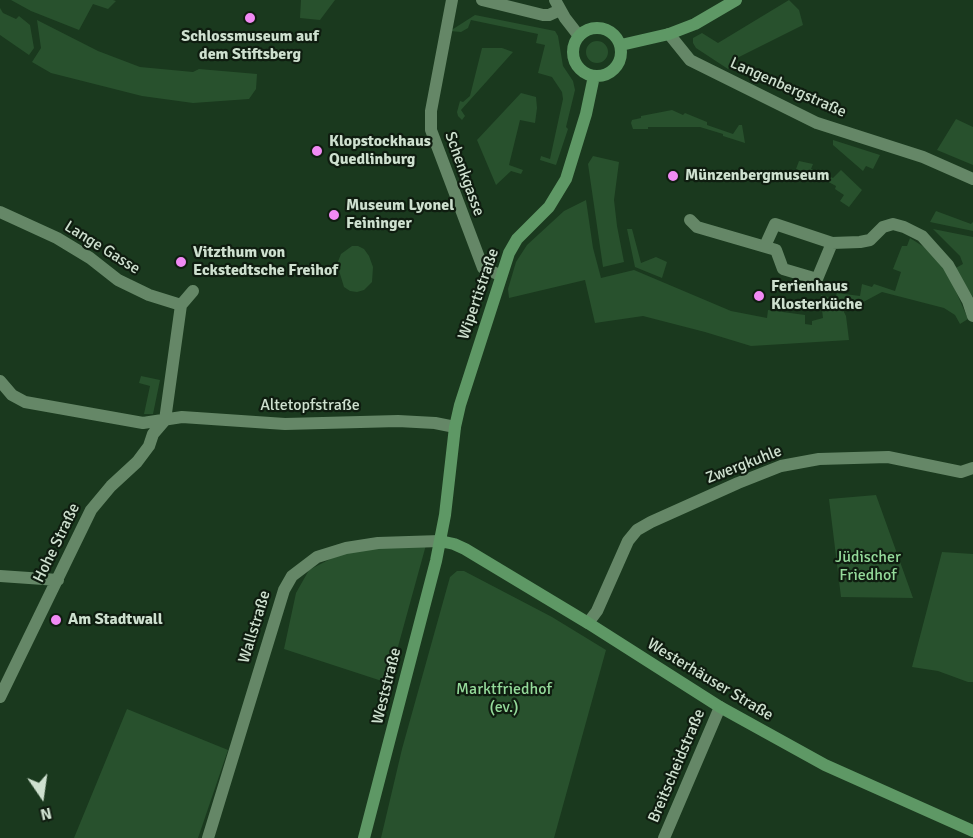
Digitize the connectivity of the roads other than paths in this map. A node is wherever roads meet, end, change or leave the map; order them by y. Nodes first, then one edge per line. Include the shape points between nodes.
1 (452, 0) edge
2 (482, 0) edge
3 (736, 0) edge
4 (557, 5) edge
5 (669, 34) junction
6 (579, 36) junction
7 (621, 45) junction
8 (594, 76) junction
9 (973, 179) edge
10 (0, 212) edge
11 (690, 220) dead end
12 (831, 243) junction
13 (765, 246) junction
14 (500, 275) junction
15 (193, 291) dead end
16 (181, 305) junction
17 (973, 316) edge
18 (0, 381) edge
19 (165, 420) junction
20 (455, 428) junction
21 (973, 468) edge
22 (440, 541) junction
23 (0, 576) edge
24 (58, 580) junction
25 (588, 623) junction
26 (0, 697) edge
27 (720, 707) junction
28 (973, 831) edge
29 (208, 838) edge
30 (364, 838) edge
31 (664, 838) edge

1 - 14 street, Schenkgasse via 431,111 431,130 483,268
2 - 4 street via 543,15 549,15
3 - 5 main road via 706,19
4 - 6 street
5 - 7 main road
5 - 9 street, Langenbergstraße via 690,60 817,123 923,157
6 - 7 main road via 593,28 605,29
6 - 8 main road via 573,49 574,60 580,70
7 - 8 main road via 616,68 606,75
8 - 14 main road, Wipertistraße via 585,119 561,189 512,247
10 - 16 street, Lange Gasse via 57,238 149,296
11 - 13 street via 697,227
12 - 13 street via 775,224
12 - 13 street via 818,279 783,269 776,250
12 - 17 street via 870,240 883,227 893,224 916,232 948,265
14 - 20 main road, Wipertistraße
15 - 16 street
16 - 19 street
18 - 19 street, Altetopfstraße via 25,402 143,423
19 - 20 street, Altetopfstraße via 182,417 285,424 398,421
19 - 24 street, Hohe Straße via 137,462 91,510
20 - 22 main road, Wipertistraße
21 - 25 street, Zwergkuhle via 961,472 888,458 819,459 781,466 738,483 637,530
22 - 25 main road, Westerhäuser Straße via 465,549
22 - 29 street, Wallstraße via 346,548 317,558 292,576 284,590
22 - 30 main road, Weststraße
23 - 24 street
24 - 26 street, Hohe Straße
25 - 27 main road, Westerhäuser Straße
27 - 28 main road, Westerhäuser Straße via 825,765
27 - 31 street, Breitscheidstraße

